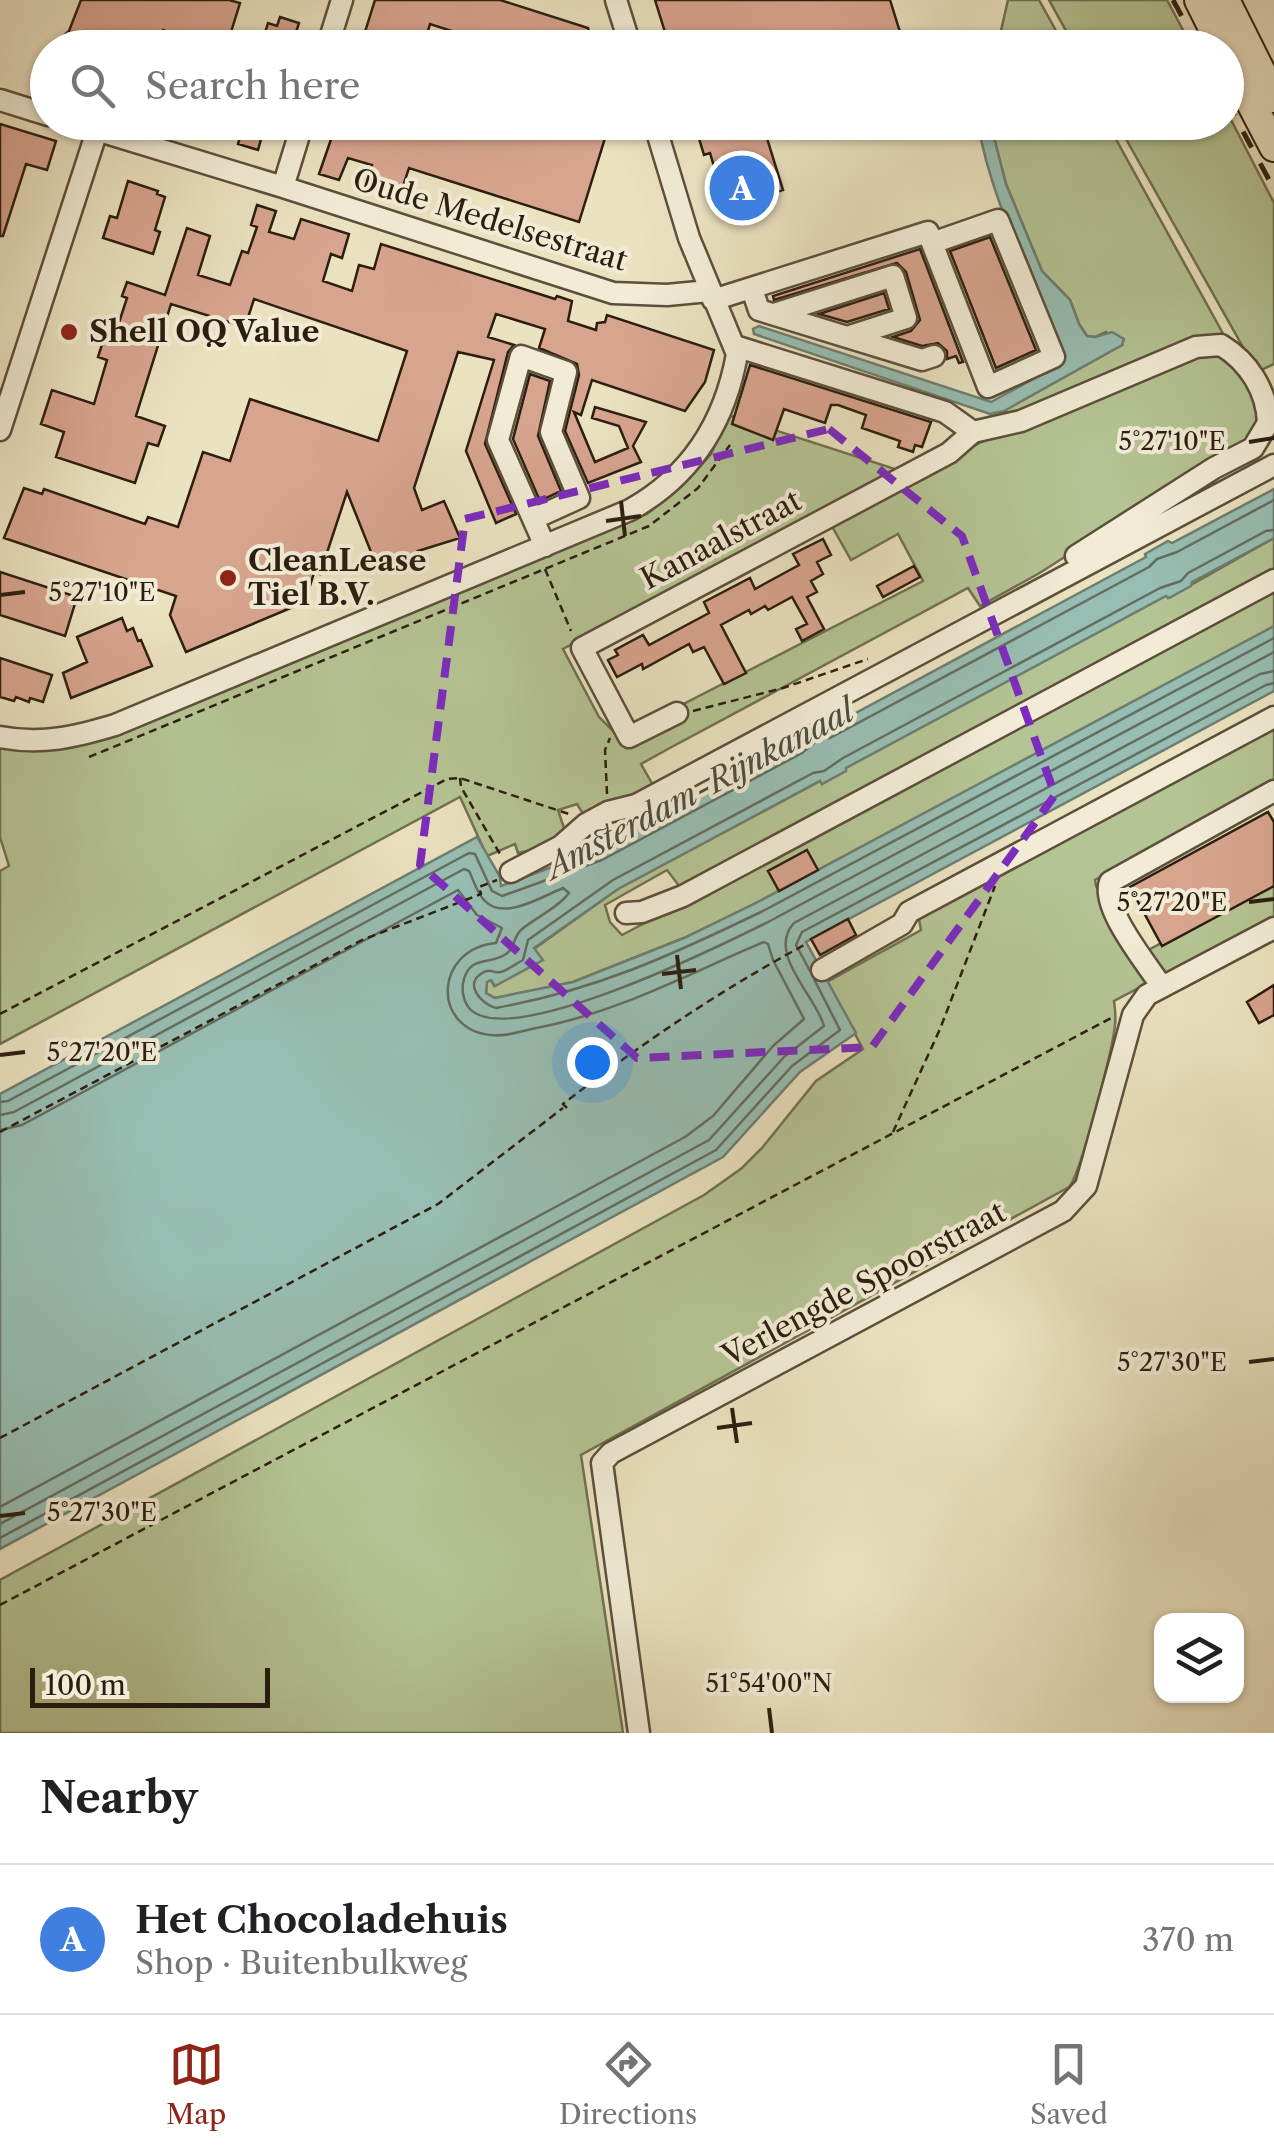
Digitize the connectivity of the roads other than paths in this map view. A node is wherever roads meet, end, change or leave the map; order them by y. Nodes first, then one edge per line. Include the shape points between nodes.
1 (342, 0) edge
2 (616, 0) edge
3 (1199, 0) edge
4 (1225, 0) edge
5 (333, 30) edge
6 (625, 30) edge
7 (1214, 30) edge
8 (1240, 30) edge
9 (1244, 38) edge
10 (1244, 90) edge
11 (1274, 98) edge
12 (0, 100) edge
13 (30, 110) edge
14 (94, 140) edge
15 (127, 140) edge
16 (297, 140) edge
17 (659, 140) edge
18 (1274, 147) edge
19 (283, 186) junction
20 (930, 238) junction
21 (752, 289) junction
22 (712, 296) junction
23 (774, 314) junction
24 (847, 337) junction
25 (736, 346) junction
26 (934, 356) dead end
27 (0, 430) edge
28 (973, 432) junction
29 (1274, 465) edge
30 (533, 519) junction
31 (541, 547) junction
32 (1274, 580) edge
33 (1054, 581) junction
34 (677, 713) road end
35 (1274, 718) edge
36 (0, 736) edge
37 (1274, 791) edge
38 (505, 876) road end
39 (626, 913) dead end
40 (1274, 928) edge
41 (822, 970) dead end
42 (1162, 987) junction
43 (640, 1733) edge

1 - 5 street
2 - 6 street
3 - 7 highway
4 - 8 highway
9 - 11 highway
10 - 18 highway
12 - 13 street
14 - 27 street
15 - 19 street, Oude Medelsestraat
16 - 19 street
17 - 22 street
19 - 22 street, Oude Medelsestraat via 613,293
20 - 20 street, Oude Medelsestraat via 998,220 1054,357 988,387
20 - 21 street, Oude Medelsestraat
21 - 22 street, Oude Medelsestraat
21 - 23 street via 759,310
22 - 25 street
23 - 24 street
23 - 24 street via 893,276 906,318
24 - 26 street via 922,360
25 - 28 street via 945,412
25 - 31 street via 713,427 662,492
28 - 33 street via 1021,421 1196,347 1221,346 1256,378 1268,424 1254,448 1062,565
28 - 34 street, Kanaalstraat via 949,453 582,648 624,728
29 - 33 street
30 - 30 street via 498,440 521,356 566,372 551,432 579,498
30 - 31 street
31 - 36 street via 115,725 59,740
32 - 39 street via 684,896
33 - 38 street via 636,806 608,812
35 - 41 street via 910,912 902,924
37 - 42 street via 1110,882 1111,908
40 - 42 street
42 - 43 street, Verlengde Spoorstraat via 1133,1015 1086,1186 1064,1211 602,1462

